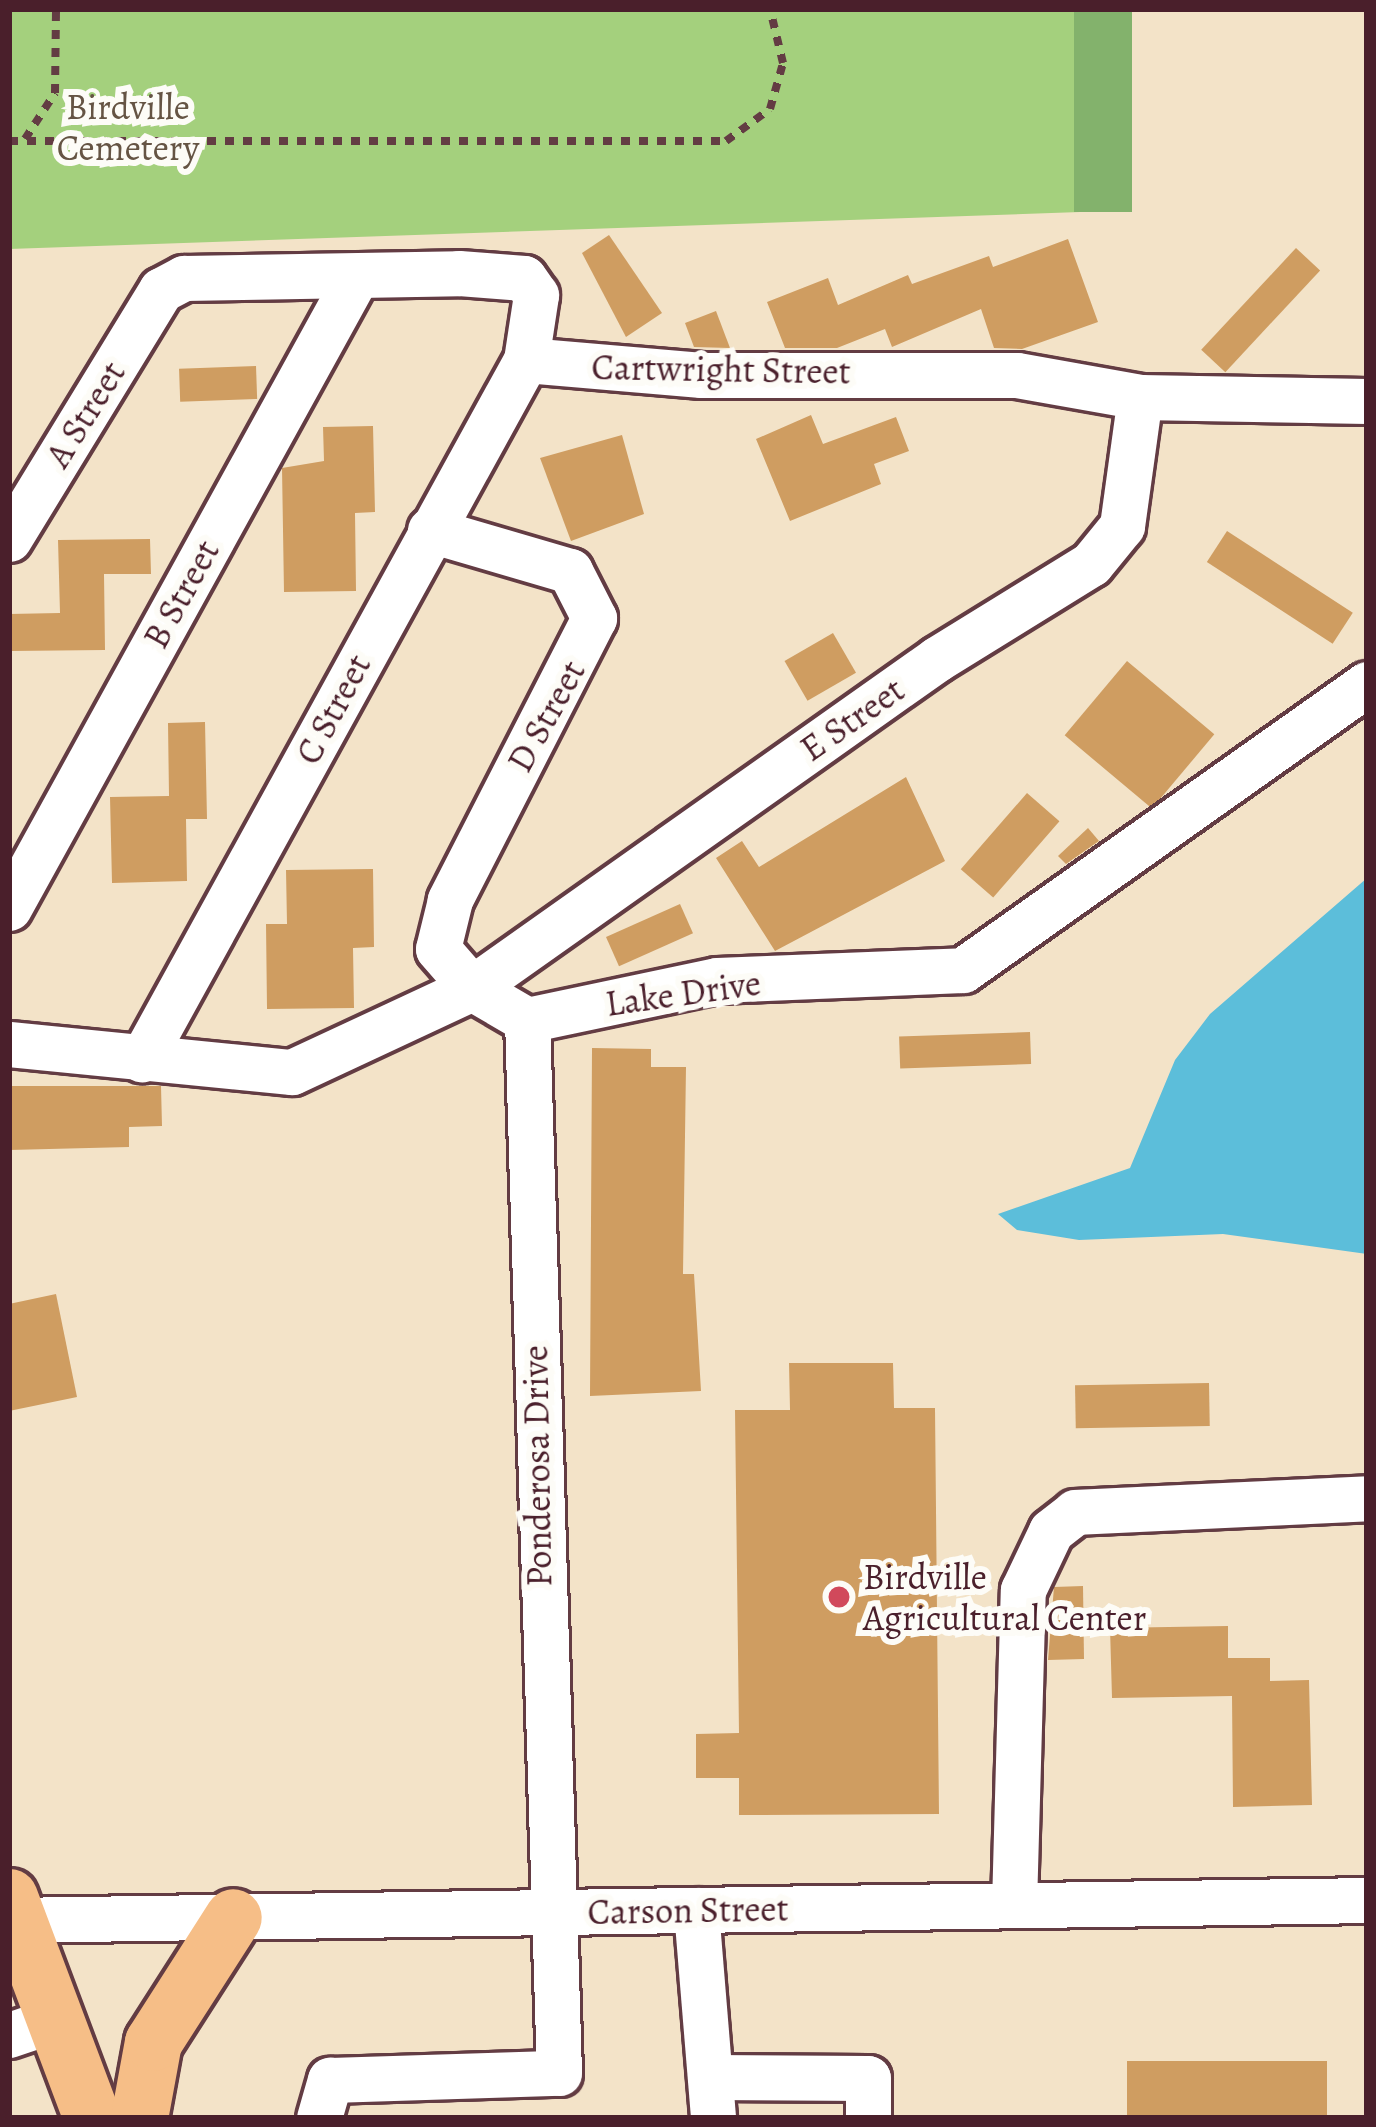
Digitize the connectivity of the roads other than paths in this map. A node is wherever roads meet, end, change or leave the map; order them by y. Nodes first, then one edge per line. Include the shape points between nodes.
1 (354, 280) junction
2 (526, 360) junction
3 (1140, 397) junction
4 (1367, 401) edge
5 (430, 530) junction
6 (9, 538) edge
7 (1367, 684) edge
8 (9, 908) edge
9 (472, 988) junction
10 (527, 1020) junction
11 (9, 1044) edge
12 (142, 1059) junction
13 (1367, 1498) edge
14 (1367, 1900) edge
15 (1014, 1905) junction
16 (696, 1910) junction
17 (12, 1912) edge
18 (547, 1912) junction
19 (233, 1917) junction
20 (33, 2027) edge
21 (712, 2097) edge
22 (92, 2118) edge
23 (139, 2118) edge
24 (319, 2118) edge
25 (868, 2118) edge

1 - 2 street via 524,278 536,295
1 - 6 street, A Street via 184,278 161,290
1 - 8 street, B Street
2 - 3 street, Cartwright Street via 701,375 1016,375
2 - 5 street, C Street
3 - 4 street, Cartwright Street
3 - 9 street, E Street via 1122,526 1091,564 937,659
5 - 9 street, D Street via 570,571 594,618 450,900 438,949
5 - 12 street, C Street
7 - 10 street, Lake Drive via 963,970 717,980
9 - 10 street
9 - 12 street via 292,1072
10 - 18 street, Ponderosa Drive
11 - 12 street
13 - 15 street via 1076,1512 1051,1531 1023,1591
14 - 15 street, Carson Street
15 - 16 street, Carson Street
16 - 18 street, Carson Street
16 - 21 street
17 - 19 street, Carson Street
17 - 20 main road
18 - 19 street, Carson Street
18 - 24 street, Ponderosa Drive via 559,2073 330,2080
19 - 23 main road via 153,2042
20 - 22 main road
21 - 25 street via 868,2078

